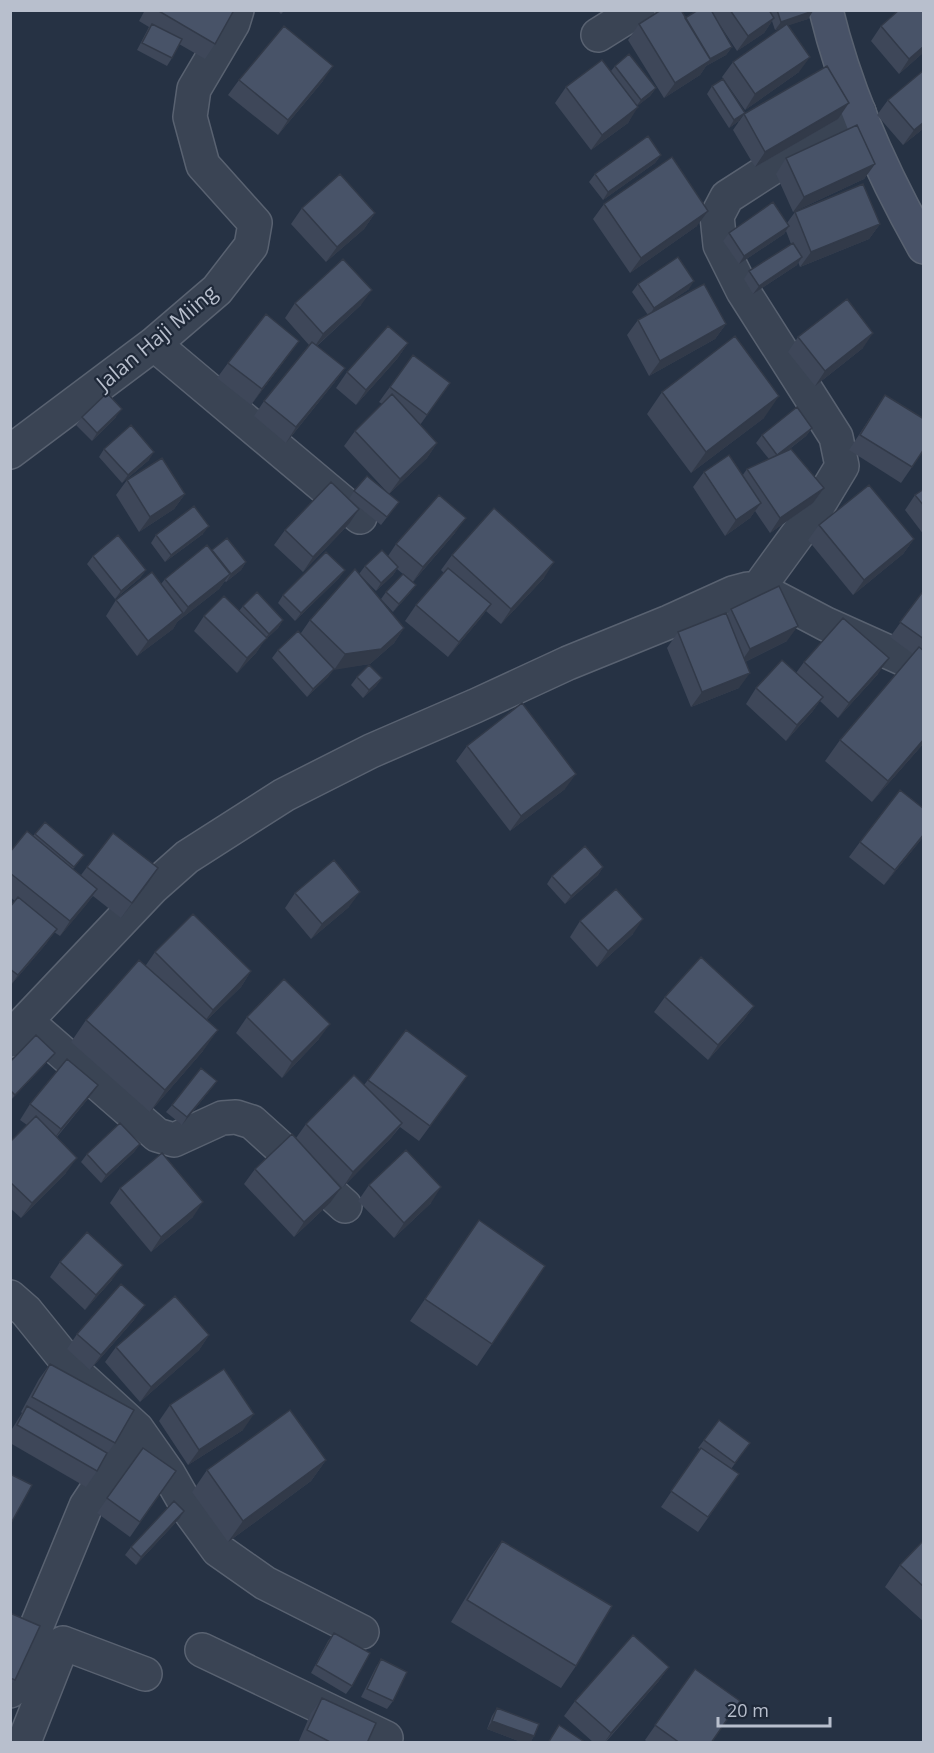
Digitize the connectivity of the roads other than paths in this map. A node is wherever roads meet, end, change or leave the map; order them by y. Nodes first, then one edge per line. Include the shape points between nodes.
1 (237, 10) edge
2 (638, 10) edge
3 (826, 10) edge
4 (598, 35) dead end
5 (859, 112) junction
6 (924, 247) edge
7 (154, 344) junction
8 (10, 452) edge
9 (360, 517) edge
10 (757, 590) junction
11 (924, 668) edge
12 (18, 1031) edge
13 (345, 1206) dead end
14 (10, 1298) edge
15 (137, 1429) junction
16 (362, 1632) dead end
17 (202, 1650) dead end
18 (145, 1674) dead end
19 (10, 1691) edge
20 (24, 1743) edge
21 (384, 1743) edge

1 - 7 street, Jalan Haji Miing via 194,89 190,117 203,165 255,223 251,246 217,290
2 - 4 street
3 - 5 street
5 - 6 street via 899,203
5 - 10 street via 727,197 717,216 720,245 743,291 836,437 842,466
7 - 8 street, Jalan Haji Miing
7 - 9 street
10 - 11 street
10 - 12 street via 733,593 568,663 371,750 284,795 187,856
12 - 13 street via 158,1135 174,1140 222,1118 252,1122
14 - 15 street via 26,1311 77,1374
15 - 16 street via 218,1550 265,1583
15 - 19 street via 86,1506
17 - 21 street via 386,1738
18 - 20 street via 63,1643

